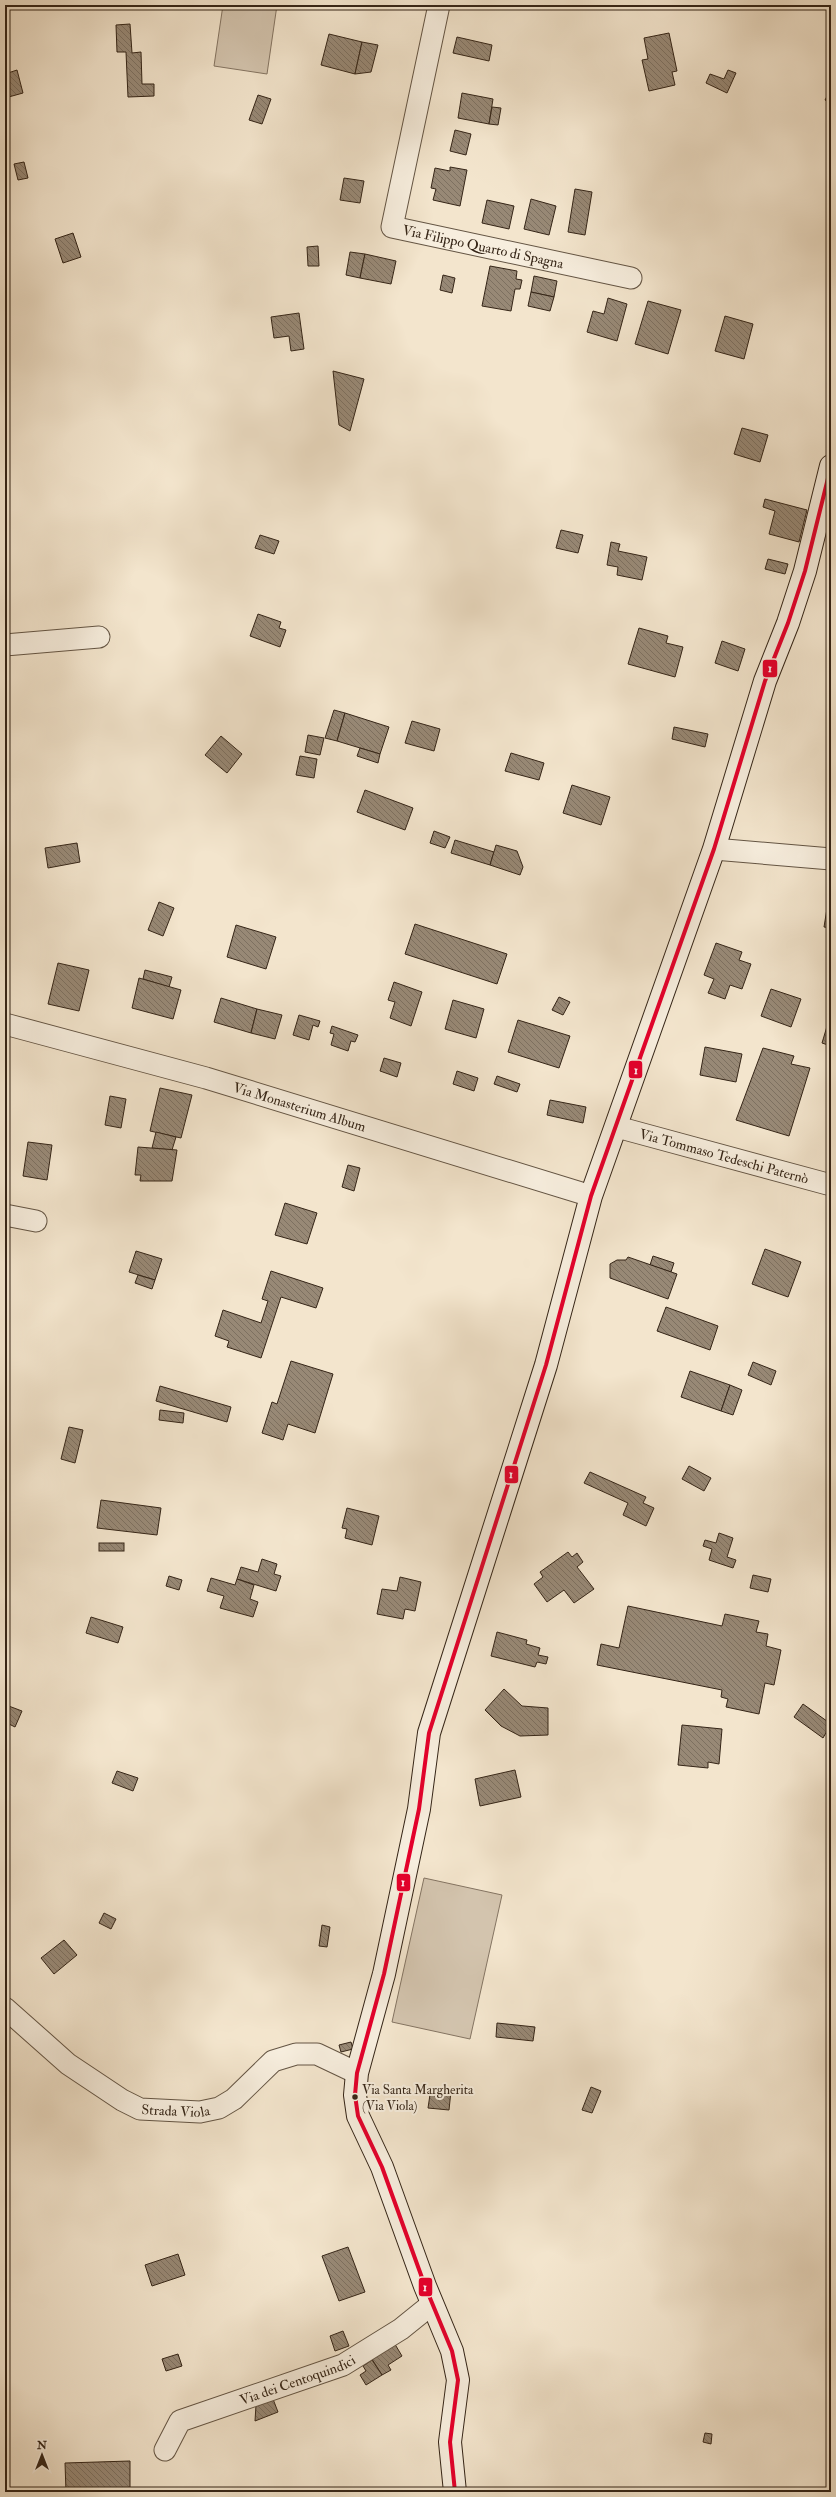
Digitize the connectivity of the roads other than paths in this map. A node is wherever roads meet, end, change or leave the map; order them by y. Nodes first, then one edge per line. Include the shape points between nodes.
1 (439, 5) edge
2 (631, 278) dead end
3 (831, 466) edge
4 (100, 637) dead end
5 (5, 645) edge
6 (714, 849) junction
7 (831, 859) edge
8 (5, 1024) edge
9 (617, 1127) junction
10 (831, 1186) edge
11 (591, 1196) junction
12 (5, 1215) edge
13 (36, 1221) dead end
14 (5, 2008) edge
15 (357, 2073) junction
16 (432, 2304) junction
17 (165, 2450) dead end
18 (455, 2492) edge

1 - 2 street, Via Filippo Quarto di Spagna via 392,227
3 - 6 street via 805,571 765,681
4 - 5 street
6 - 7 street
6 - 9 street
8 - 11 street, Via Monasterium Album via 206,1078
9 - 10 street, Via Tommaso Tedeschi Paternò
9 - 11 street
11 - 15 street via 546,1365 429,1733 419,1809 384,1974
12 - 13 street
14 - 15 street, Strada Viola via 68,2064 140,2109 200,2112 219,2108 234,2099 273,2061 296,2054 316,2054
15 - 16 street via 358,2116 382,2167
16 - 17 street, Via dei Centoquindici via 401,2329 343,2364 180,2421
16 - 18 street via 452,2351 458,2380 450,2442

